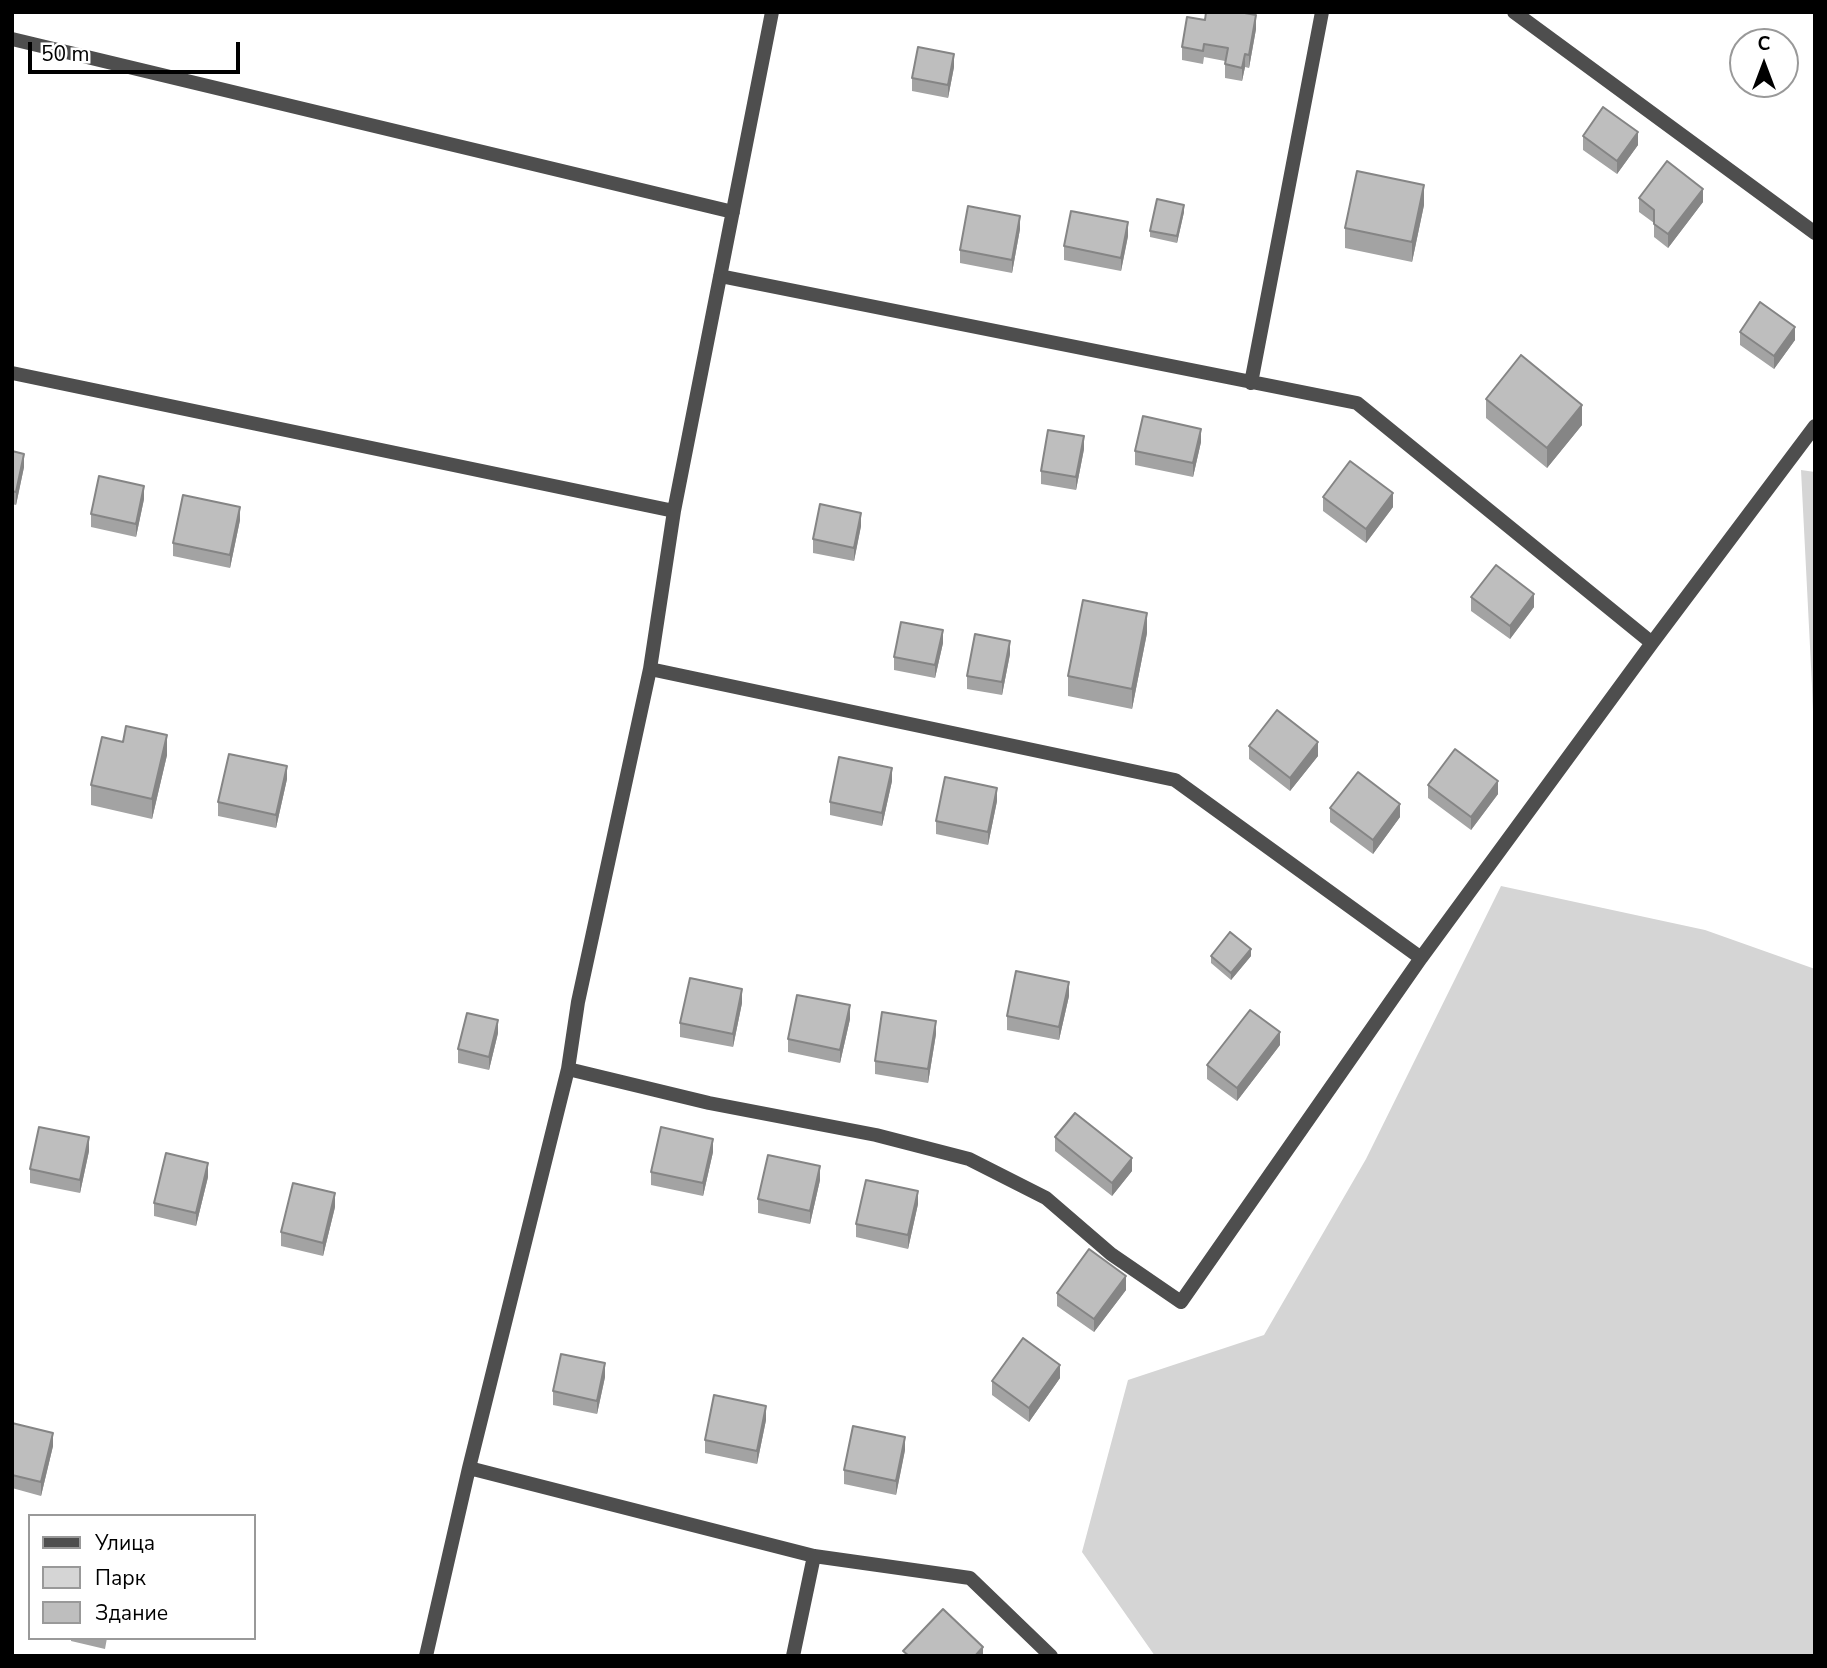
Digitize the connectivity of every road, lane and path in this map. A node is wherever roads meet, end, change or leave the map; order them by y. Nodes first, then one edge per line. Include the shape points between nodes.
1 (772, 12) edge
2 (1322, 12) edge
3 (1514, 12) edge
4 (12, 39) edge
5 (733, 212) junction
6 (1815, 233) edge
7 (720, 276) junction
8 (12, 373) edge
9 (1251, 383) junction
10 (1815, 426) edge
11 (674, 511) junction
12 (1652, 643) junction
13 (650, 668) junction
14 (1421, 958) junction
15 (568, 1069) junction
16 (469, 1468) junction
17 (814, 1556) junction
18 (426, 1656) edge
19 (793, 1656) edge
20 (1051, 1656) edge

1 - 5 street
2 - 9 street
3 - 6 street
4 - 5 street
5 - 7 street
7 - 9 street
7 - 11 street
8 - 11 street
9 - 12 street via 1356,403
10 - 12 street
11 - 13 street
12 - 14 street
13 - 14 street via 1175,780
13 - 15 street via 578,1002
14 - 15 street via 1181,1302 1111,1254 1046,1198 969,1159
15 - 16 street
16 - 17 street
16 - 18 street
17 - 19 street
17 - 20 street via 970,1578

